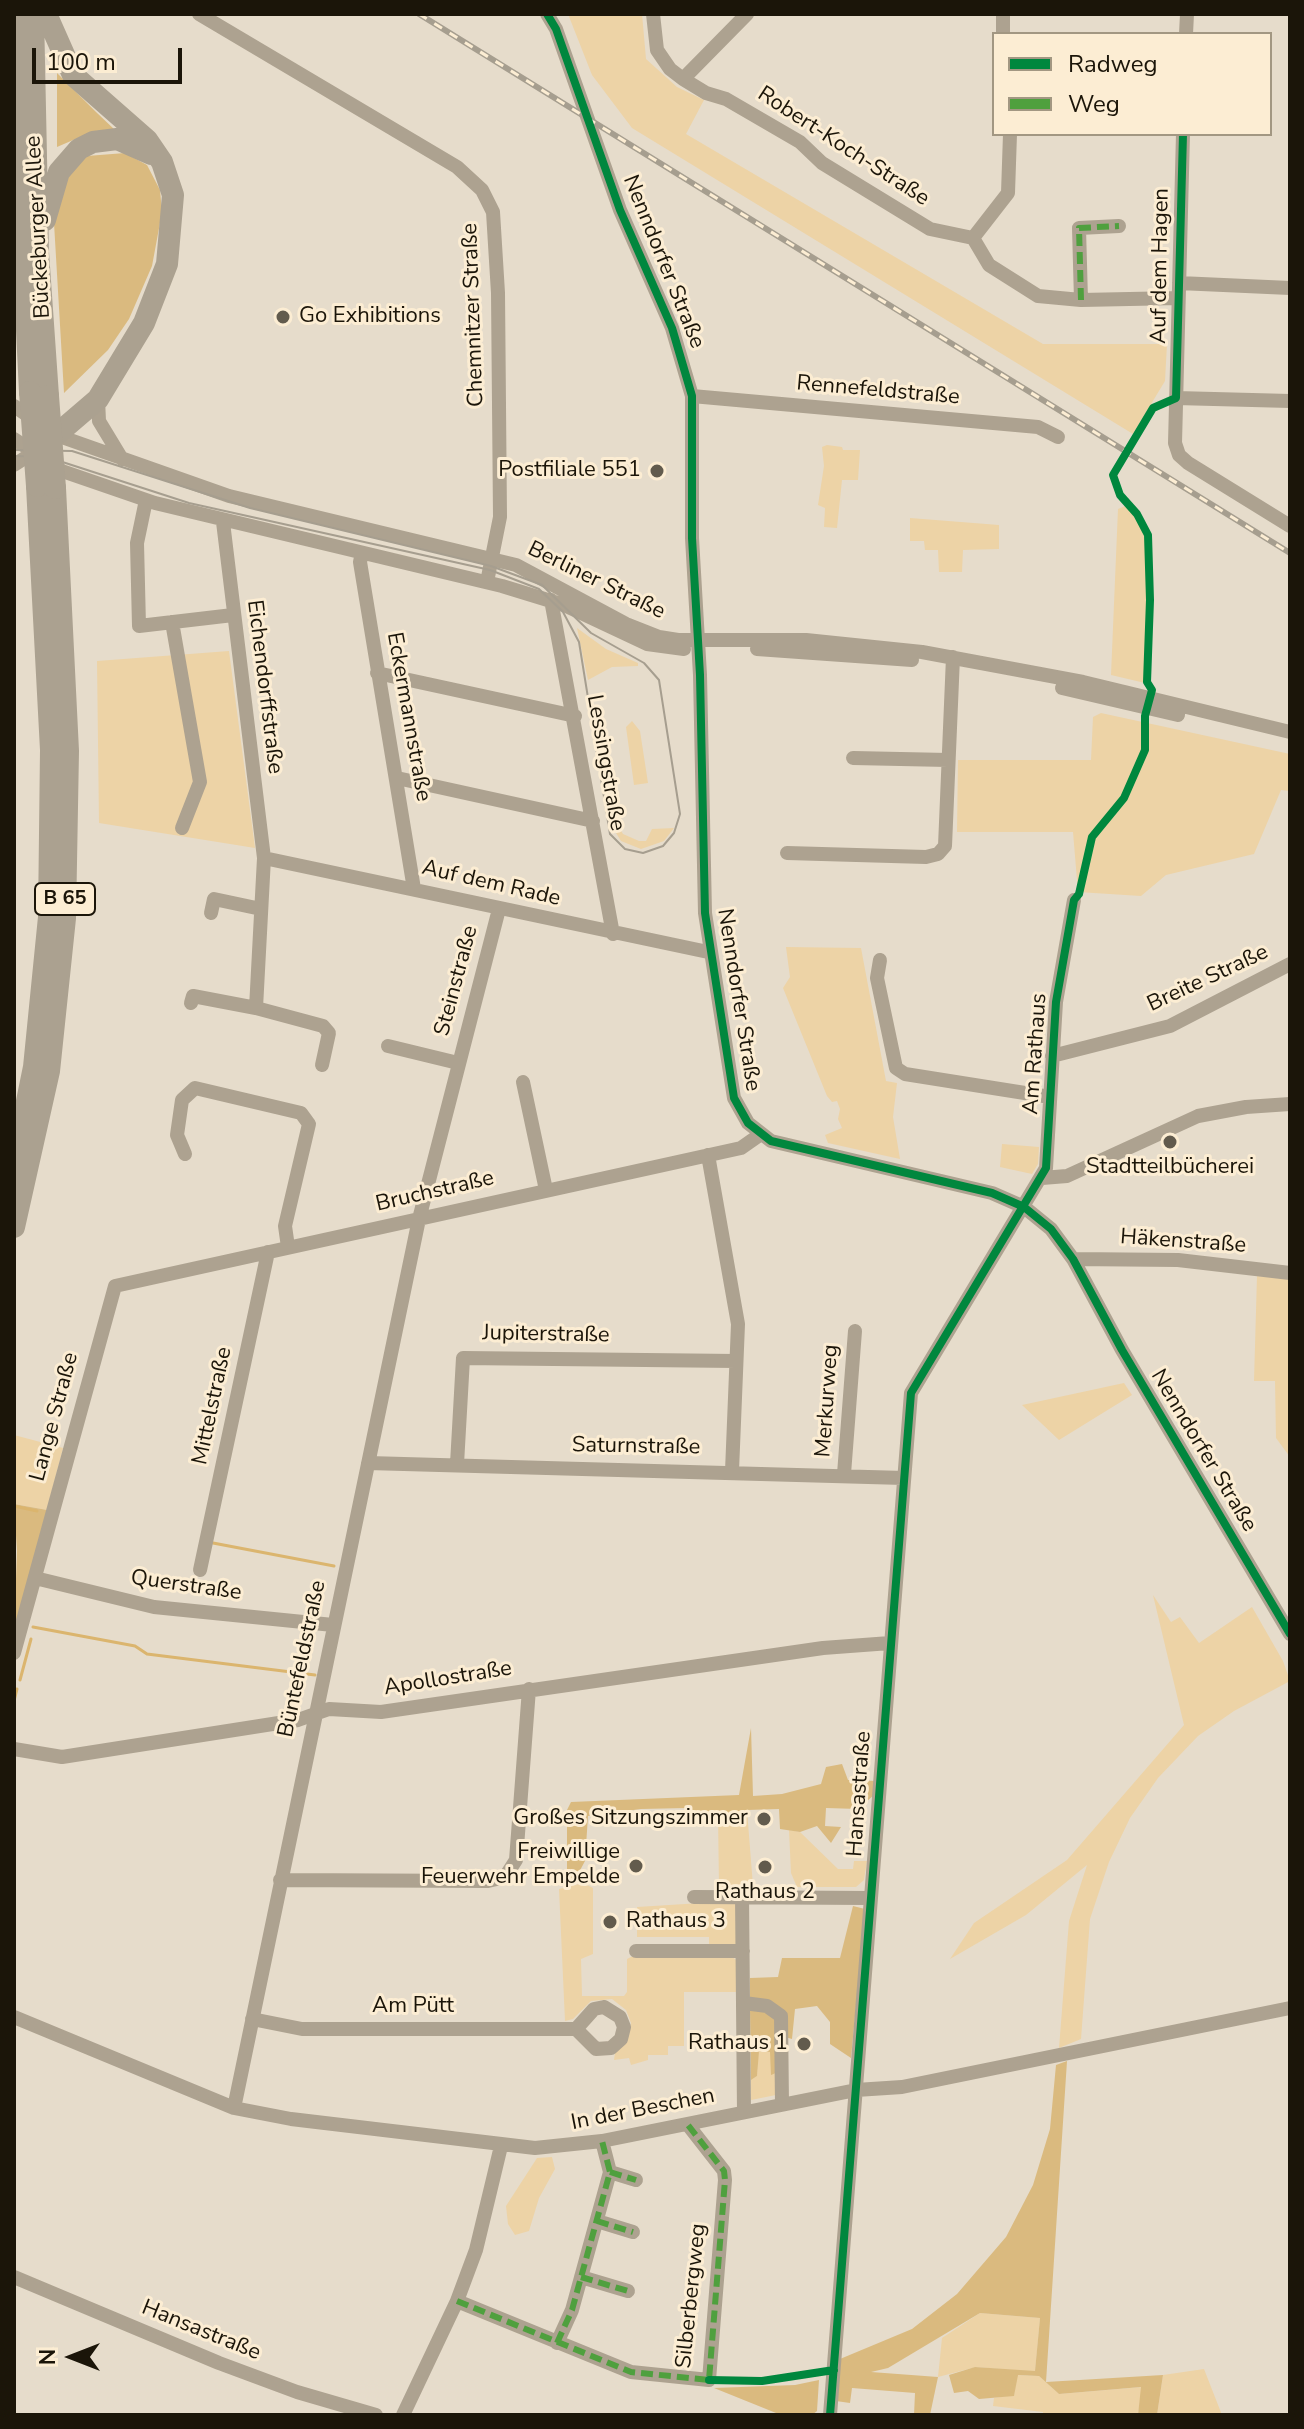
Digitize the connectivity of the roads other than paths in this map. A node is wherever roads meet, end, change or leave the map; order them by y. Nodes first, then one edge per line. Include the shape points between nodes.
1 (17, 14) edge
2 (33, 14) edge
3 (46, 14) edge
4 (199, 14) edge
5 (547, 14) edge
6 (653, 14) edge
7 (747, 14) edge
8 (683, 79) junction
9 (1010, 136) edge
10 (1183, 136) edge
11 (162, 162) junction
12 (14, 194) edge
13 (1119, 226) dead end
14 (973, 238) junction
15 (30, 248) junction
16 (1290, 288) edge
17 (1178, 290) junction
18 (1081, 300) junction
19 (120, 363) junction
20 (692, 396) junction
21 (1176, 398) junction
22 (98, 399) junction
23 (1290, 401) edge
24 (40, 412) edge
25 (1058, 437) dead end
26 (14, 438) edge
27 (33, 452) junction
28 (123, 459) junction
29 (14, 465) edge
30 (50, 481) junction
31 (146, 500) junction
32 (218, 520) junction
33 (1290, 526) edge
34 (362, 553) junction
35 (493, 558) junction
36 (487, 582) junction
37 (551, 600) junction
38 (233, 615) junction
39 (172, 622) junction
40 (699, 645) junction
41 (952, 662) junction
42 (377, 673) junction
43 (575, 716) junction
44 (1290, 732) edge
45 (1290, 741) edge
46 (853, 758) dead end
47 (948, 760) junction
48 (397, 778) junction
49 (593, 821) junction
50 (182, 828) dead end
51 (787, 853) dead end
52 (264, 858) junction
53 (414, 889) junction
54 (1074, 900) dead end
55 (261, 909) junction
56 (499, 909) junction
57 (211, 913) dead end
58 (613, 934) junction
59 (708, 952) junction
60 (880, 960) dead end
61 (1290, 964) edge
62 (191, 1003) dead end
63 (256, 1008) junction
64 (388, 1046) dead end
65 (1052, 1056) junction
66 (458, 1063) junction
67 (322, 1065) dead end
68 (523, 1082) dead end
69 (1050, 1097) junction
70 (1290, 1104) edge
71 (761, 1134) junction
72 (185, 1154) dead end
73 (708, 1155) junction
74 (14, 1165) edge
75 (1042, 1178) junction
76 (546, 1190) junction
77 (1024, 1207) junction
78 (419, 1219) junction
79 (14, 1227) edge
80 (288, 1247) junction
81 (268, 1252) junction
82 (1073, 1259) junction
83 (1290, 1273) edge
84 (115, 1286) joint
85 (855, 1331) dead end
86 (736, 1361) junction
87 (368, 1463) junction
88 (457, 1464) junction
89 (732, 1471) junction
90 (844, 1474) junction
91 (904, 1478) junction
92 (200, 1570) dead end
93 (35, 1578) junction
94 (333, 1625) junction
95 (1290, 1634) edge
96 (890, 1643) junction
97 (14, 1653) edge
98 (529, 1689) junction
99 (314, 1715) junction
100 (14, 1749) edge
101 (280, 1880) junction
102 (742, 1896) junction
103 (694, 1897) dead end
104 (870, 1898) junction
105 (636, 1951) dead end
106 (743, 1951) junction
107 (744, 2003) junction
108 (1290, 2008) edge
109 (14, 2017) edge
110 (252, 2019) junction
111 (576, 2029) dead end
112 (856, 2090) junction
113 (782, 2104) junction
114 (234, 2108) junction
115 (744, 2112) junction
116 (688, 2125) junction
117 (602, 2141) junction
118 (501, 2146) junction
119 (610, 2172) junction
120 (636, 2180) dead end
121 (597, 2221) junction
122 (633, 2232) dead end
123 (14, 2277) edge
124 (581, 2277) junction
125 (628, 2291) dead end
126 (457, 2301) junction
127 (557, 2343) junction
128 (376, 2415) edge
129 (403, 2415) edge
130 (830, 2415) edge

1 - 15 highway, Bückeburger Allee / B 65
2 - 15 highway, Bückeburger Allee / B 65
3 - 11 highway via 73,75 147,140
4 - 35 street, Chemnitzer Straße via 457,167 482,190 497,231 500,517
5 - 20 street, Nenndorfer Straße via 620,210 672,328
6 - 8 street, Robert-Koch-Straße via 657,50
7 - 8 street
8 - 14 street, Robert-Koch-Straße via 800,142 822,163 930,229
9 - 14 street via 1008,193
10 - 17 street, Auf dem Hagen
11 - 15 highway via 117,139 79,149 59,172
11 - 19 highway via 173,195 167,264 144,323
12 - 15 highway
13 - 18 street via 1079,228
14 - 18 street via 989,265 1038,296
15 - 24 highway, Bückeburger Allee / B 65
16 - 17 street
17 - 18 street
17 - 21 street, Auf dem Hagen
19 - 22 highway
19 - 24 highway
20 - 25 street, Rennefeldstraße via 1038,427
20 - 40 street, Nenndorfer Straße
21 - 23 street
21 - 33 street, Auf dem Hagen via 1179,455
22 - 24 highway
22 - 28 street via 103,429
24 - 26 street
24 - 27 street
24 - 28 street, Berliner Straße
24 - 30 highway, Bückeburger Allee / B 65, bridge
24 - 30 street
26 - 27 street, Berliner Straße
27 - 29 street
27 - 30 street, Berliner Straße
28 - 35 street, Berliner Straße via 196,485
30 - 31 street, Berliner Straße
30 - 74 highway, B 65 via 49,917 34,1067
30 - 79 highway, B 65 via 68,751 65,918 49,1071
31 - 32 street, Berliner Straße
31 - 39 street via 137,543 139,626
32 - 34 street, Berliner Straße
32 - 38 street, Eichendorffstraße
34 - 36 street, Berliner Straße
34 - 42 street, Eckermannstraße
35 - 36 street, Chemnitzer Straße
35 - 40 street, Berliner Straße via 648,633
36 - 37 street, Berliner Straße
37 - 40 street, Berliner Straße via 647,644 671,649
37 - 43 street, Lessingstraße
38 - 39 street
38 - 52 street, Eichendorffstraße
39 - 50 street via 200,782
40 - 41 street, Berliner Straße via 862,643
40 - 59 street, Nenndorfer Straße
41 - 44 street, Berliner Straße via 1083,682
41 - 45 street, Berliner Straße
41 - 47 street
42 - 43 street
42 - 48 street, Eckermannstraße
43 - 49 street, Lessingstraße
46 - 47 street
47 - 51 street via 948,833 938,854
48 - 49 street
48 - 53 street, Eckermannstraße
49 - 58 street, Lessingstraße
52 - 53 street, Auf dem Rade
52 - 55 street, Eichendorffstraße
53 - 56 street, Auf dem Rade
54 - 65 street, Am Rathaus
55 - 57 street via 214,899
55 - 63 street, Eichendorffstraße
56 - 58 street, Auf dem Rade
56 - 66 street, Steinstraße
58 - 59 street, Auf dem Rade
59 - 71 street, Nenndorfer Straße via 734,1098
60 - 69 street via 877,978 896,1068 905,1074
61 - 65 street, Breite Straße via 1170,1026
62 - 63 street via 193,996
63 - 67 street via 323,1026 329,1033
64 - 66 street, Steinstraße
65 - 69 street, Am Rathaus
66 - 78 street, Steinstraße
68 - 76 street
69 - 75 street, Am Rathaus
70 - 75 street via 1198,1116 1067,1176
71 - 73 street, Bruchstraße via 741,1148
71 - 77 street, Nenndorfer Straße via 783,1146 992,1193
72 - 80 street via 177,1135 180,1111 182,1100 195,1088 301,1113 309,1124 285,1226
73 - 76 street, Bruchstraße
73 - 86 street via 738,1324
75 - 77 street, Am Rathaus
76 - 78 street, Bruchstraße
77 - 82 street, Nenndorfer Straße via 1051,1229
77 - 91 street, Hansastraße via 911,1393
78 - 80 street, Bruchstraße
78 - 87 street, Büntefeldstraße
80 - 81 street, Bruchstraße
81 - 84 street, Bruchstraße
81 - 92 street, Mittelstraße
82 - 83 street, Häkenstraße via 1178,1260
82 - 95 street, Nenndorfer Straße
84 - 93 street, Lange Straße
85 - 90 street, Merkurweg
86 - 88 street, Jupiterstraße via 463,1358
86 - 89 street
87 - 88 street, Saturnstraße
87 - 94 street, Büntefeldstraße
88 - 89 street, Saturnstraße
89 - 90 street, Saturnstraße
90 - 91 street, Saturnstraße
91 - 96 street, Hansastraße
93 - 94 street, Querstraße via 154,1607
93 - 97 street, Lange Straße
94 - 99 street, Büntefeldstraße
96 - 98 street, Apollostraße
96 - 104 street, Hansastraße
98 - 99 street, Apollostraße via 381,1712 329,1709
98 - 101 street via 516,1860 505,1877
99 - 100 street, Apollostraße via 62,1757
99 - 101 street, Büntefeldstraße
101 - 110 street, Büntefeldstraße
102 - 103 street
102 - 104 street
102 - 106 street
104 - 112 street, Hansastraße
105 - 106 street
106 - 107 street
107 - 113 street via 767,2006 781,2016
107 - 115 street
108 - 112 street, In der Beschen via 902,2087
109 - 114 street, In der Beschen
110 - 111 street, Am Pütt via 302,2029
110 - 114 street, Büntefeldstraße
112 - 113 street, In der Beschen
112 - 130 street, Hansastraße
113 - 115 street, In der Beschen
114 - 118 street, In der Beschen
115 - 116 street, In der Beschen
116 - 117 street, In der Beschen
116 - 127 street, Silberbergweg via 724,2171 725,2180 709,2380 631,2372
117 - 118 street, In der Beschen via 569,2147
117 - 119 street
118 - 126 street via 488,2208
119 - 120 street
119 - 121 street
121 - 122 street
121 - 124 street
123 - 128 street, Hansastraße via 232,2368
124 - 125 street
124 - 127 street
126 - 127 street, Silberbergweg
126 - 129 street

